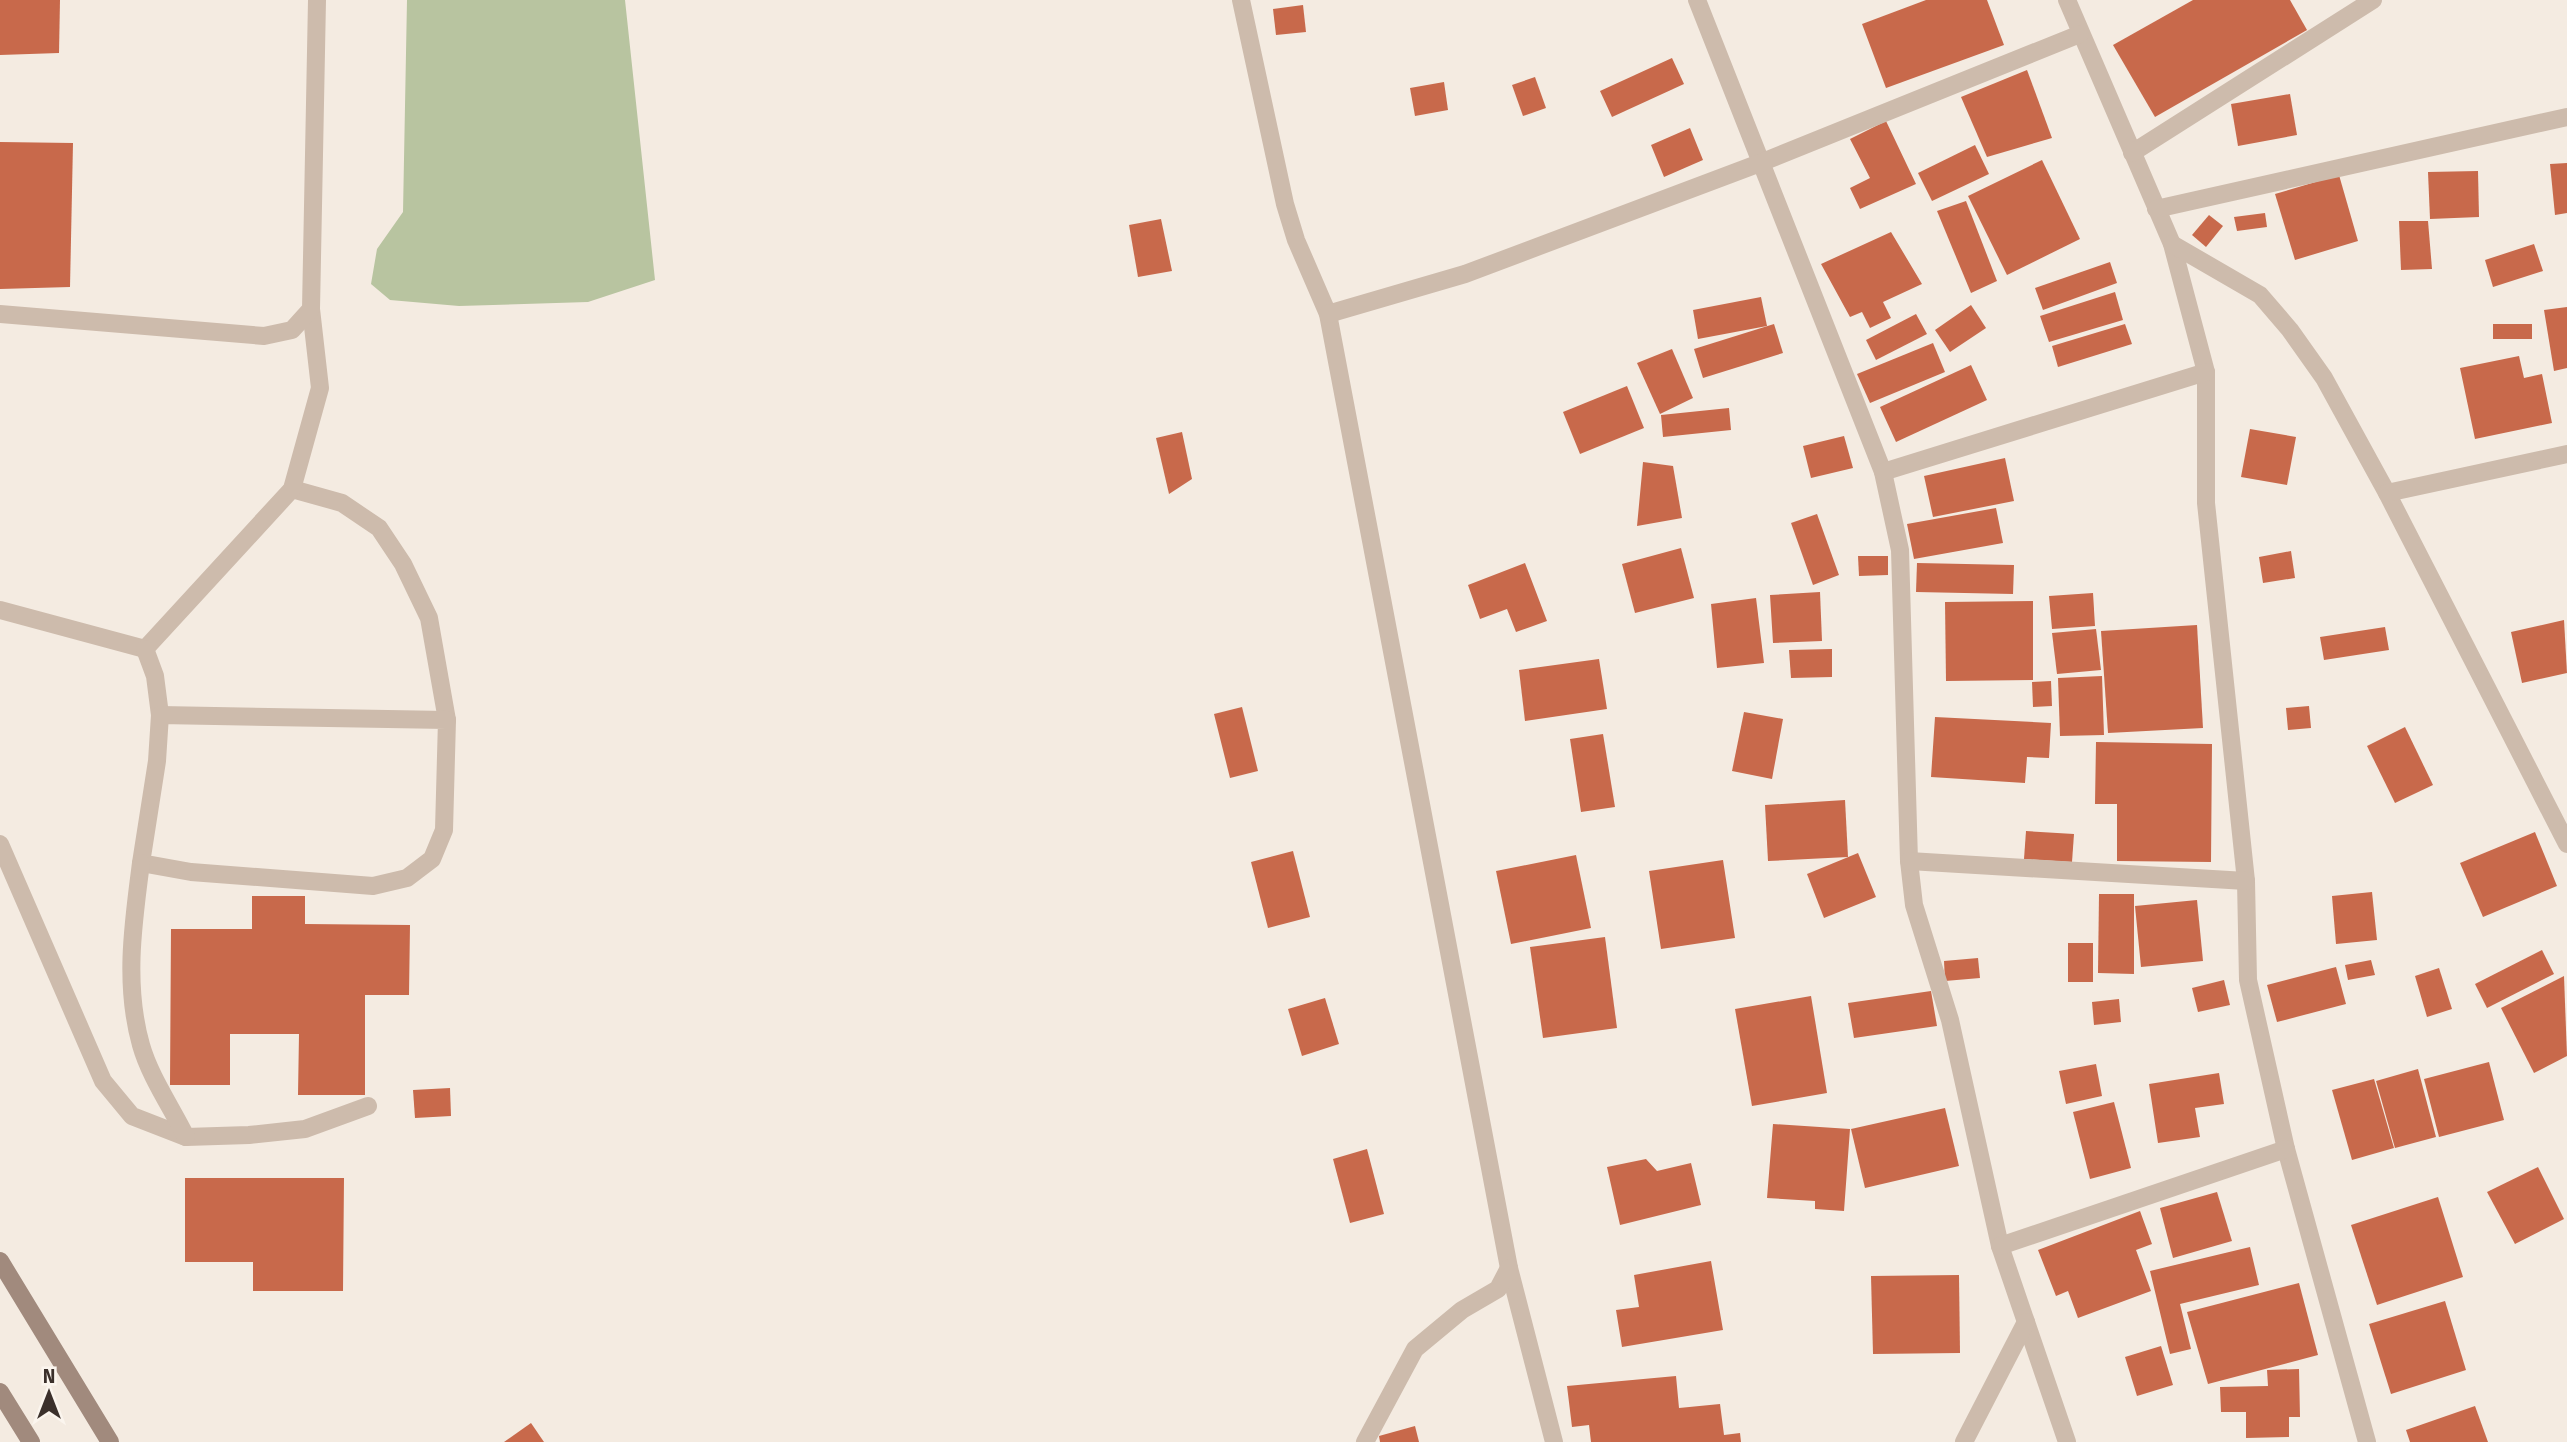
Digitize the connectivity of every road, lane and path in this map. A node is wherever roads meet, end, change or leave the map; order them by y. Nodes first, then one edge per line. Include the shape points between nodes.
1 (317, 0) edge
2 (1241, 0) edge
3 (1697, 0) edge
4 (2067, 0) edge
5 (2373, 0) edge
6 (2080, 34) junction
7 (2567, 117) edge
8 (2132, 153) junction
9 (1760, 163) junction
10 (2156, 209) junction
11 (2172, 244) junction
12 (310, 309) junction
13 (0, 314) edge
14 (1328, 314) junction
15 (2206, 372) junction
16 (2567, 454) edge
17 (1883, 472) junction
18 (292, 489) junction
19 (2387, 493) junction
20 (0, 610) edge
21 (145, 649) junction
22 (160, 715) junction
23 (447, 720) junction
24 (0, 844) edge
25 (2567, 844) edge
26 (1909, 861) junction
27 (141, 863) junction
28 (2246, 881) junction
29 (368, 1106) dead end
30 (186, 1138) junction
31 (2287, 1149) junction
32 (2000, 1246) junction
33 (0, 1261) edge
34 (1508, 1268) junction
35 (2026, 1322) junction
36 (0, 1392) edge
37 (31, 1442) edge
38 (110, 1442) edge
39 (1365, 1442) edge
40 (1554, 1442) edge
41 (1964, 1442) edge
42 (2067, 1442) edge
43 (2367, 1442) edge

1 - 12 street
2 - 14 street via 1285,204
3 - 9 street
4 - 6 street
5 - 8 street
6 - 8 street
6 - 9 street
7 - 10 street
8 - 10 street
9 - 14 street via 1465,274
9 - 17 street
10 - 11 street
11 - 15 street
11 - 19 street via 2260,295 2324,378
12 - 13 street via 292,330 264,336
12 - 18 street via 320,388
14 - 34 street
15 - 17 street
15 - 28 street via 2206,503
16 - 19 street
17 - 26 street via 1900,550
18 - 21 street
18 - 23 street via 342,503 379,528 429,618
19 - 25 street
20 - 21 street
21 - 22 street via 155,676
22 - 23 street
22 - 27 street
23 - 27 street via 443,830 432,859 407,878 373,886 191,872
24 - 30 street via 103,1081 132,1116
26 - 28 street
26 - 32 street via 1914,905 1950,1020
27 - 30 street via 132,929 131,994 141,1047
28 - 31 street via 2248,979
29 - 30 street via 304,1129
31 - 32 street
31 - 43 street
32 - 35 street
33 - 38 street
34 - 39 street via 1498,1289 1462,1310 1415,1349
34 - 40 street
35 - 41 street
35 - 42 street
36 - 37 street

